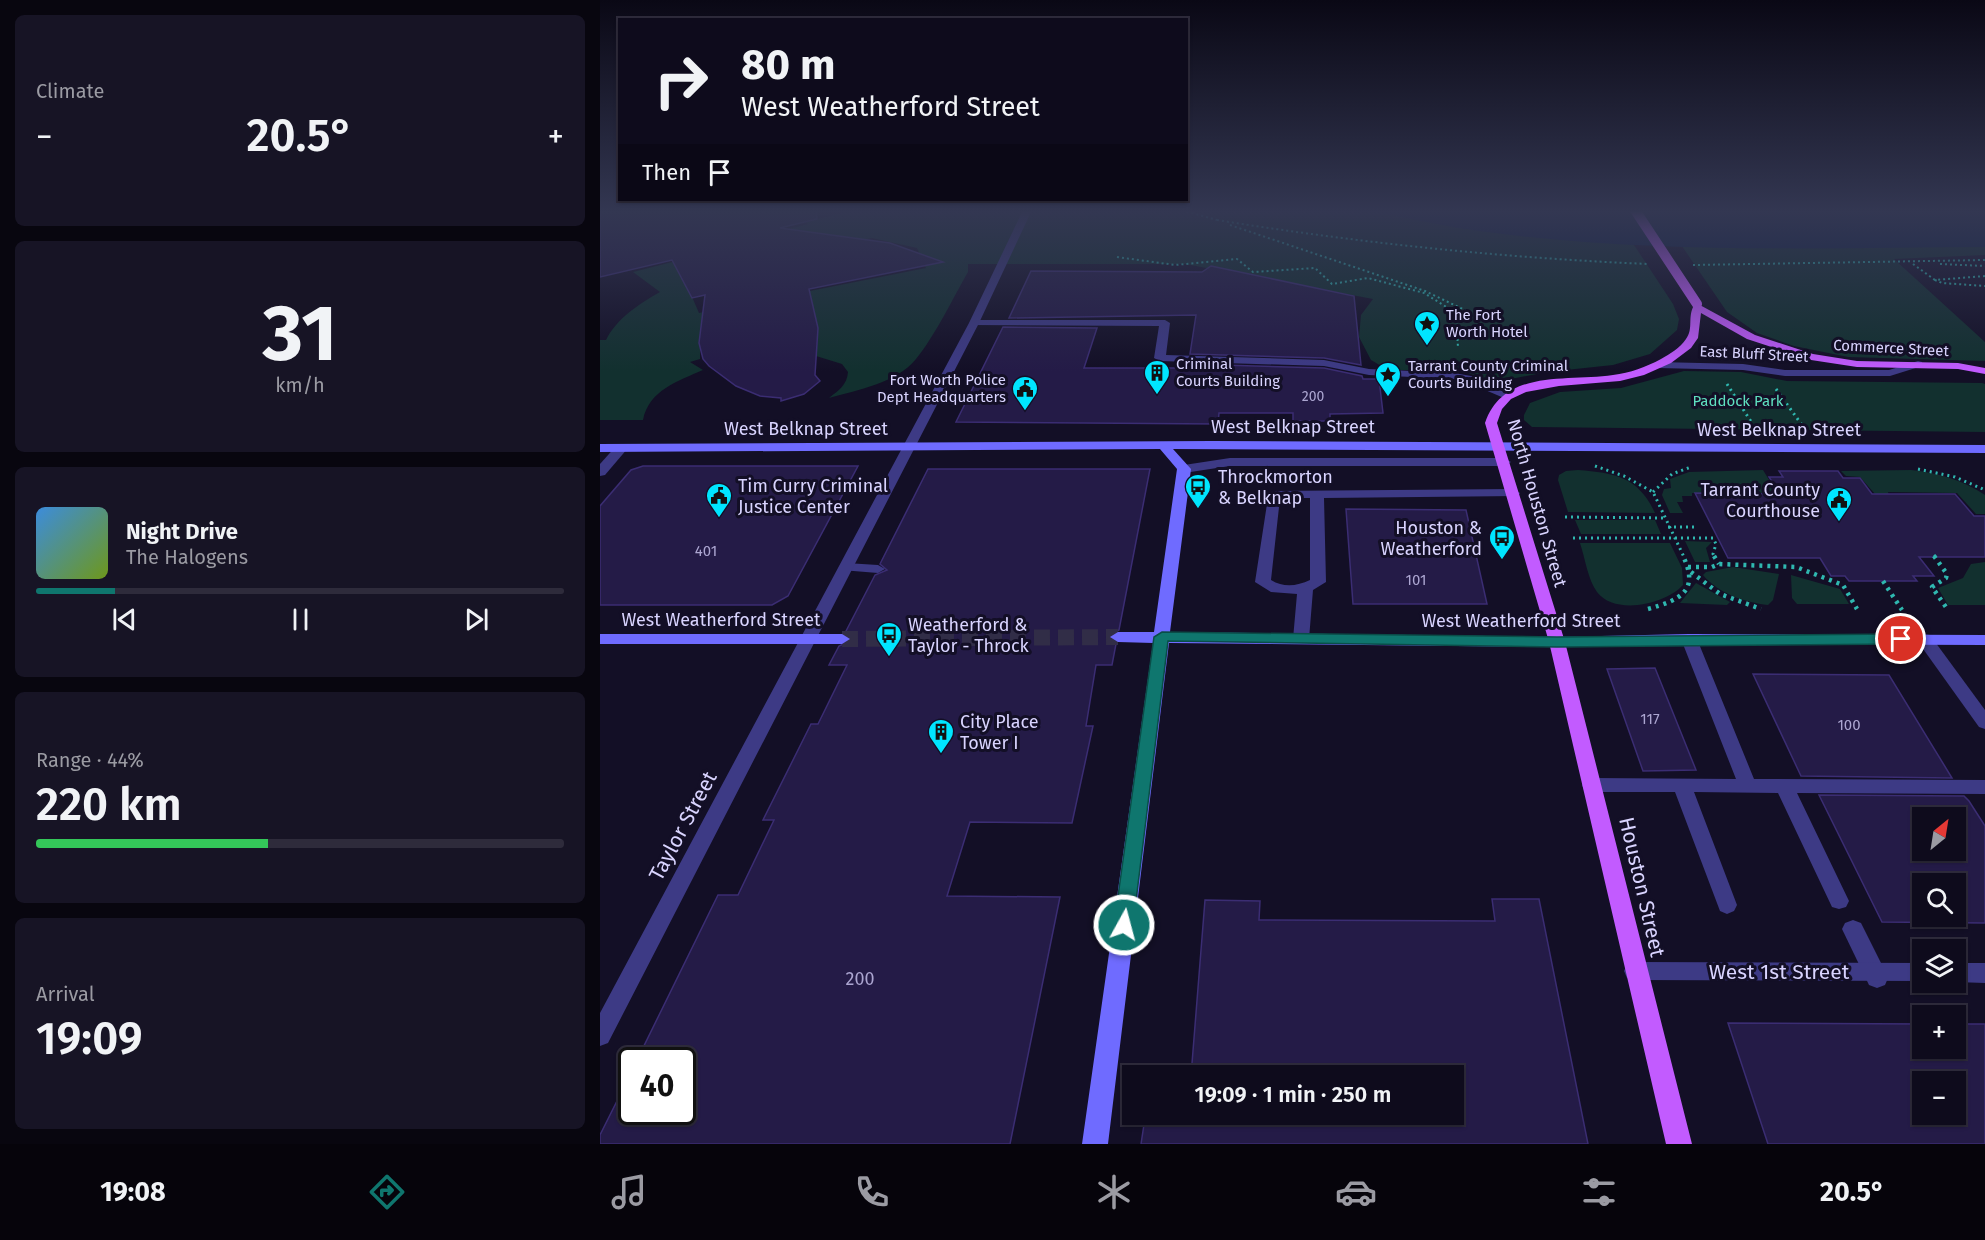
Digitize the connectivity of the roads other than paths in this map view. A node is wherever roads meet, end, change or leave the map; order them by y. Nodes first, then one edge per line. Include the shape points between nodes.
1 (1002, 263) edge
2 (1670, 263) edge
3 (1698, 306) junction
4 (974, 323) junction
5 (1918, 364) junction
6 (1658, 365) junction
7 (1985, 371) edge
8 (1508, 395) junction
9 (1163, 445) junction
10 (1499, 446) junction
11 (908, 447) junction
12 (600, 448) edge
13 (622, 448) junction
14 (1985, 449) edge
15 (1504, 462) junction
16 (1184, 469) junction
17 (600, 472) edge
18 (1512, 493) junction
19 (1317, 495) junction
20 (846, 567) junction
21 (878, 569) dead end
22 (1305, 589) junction
23 (1118, 637) tunnel mouth
24 (1162, 637) junction
25 (600, 639) edge
26 (810, 639) junction
27 (842, 639) tunnel mouth
28 (1301, 639) junction
29 (1689, 639) junction
30 (1924, 639) junction
31 (1985, 640) edge
32 (1557, 642) junction
33 (1985, 723) edge
34 (1591, 785) junction
35 (1682, 786) junction
36 (1748, 786) junction
37 (1784, 786) junction
38 (1985, 787) edge
39 (1839, 901) dead end
40 (1727, 905) dead end
41 (1853, 929) dead end
42 (1635, 971) junction
43 (1912, 973) edge
44 (1966, 973) edge
45 (1985, 973) edge
46 (1875, 975) junction
47 (600, 1036) edge
48 (1095, 1144) edge
49 (1679, 1144) edge

1 - 4 street, Taylor Street
2 - 3 main road, bridge
3 - 5 main road, Commerce Street via 1751,337 1811,357 1857,364
3 - 6 main road, North Houston Street via 1691,342
4 - 8 street via 1165,323 1160,358 1324,363 1369,372 1454,376
4 - 11 street, Taylor Street
5 - 6 street, East Bluff Street via 1890,373 1785,373 1743,367
5 - 7 main road, Commerce Street
6 - 8 main road, North Houston Street via 1625,376 1533,387
8 - 10 main road, North Houston Street via 1492,414
9 - 10 main road, West Belknap Street
9 - 11 main road, West Belknap Street
9 - 16 main road
10 - 14 main road, West Belknap Street
10 - 15 main road, North Houston Street
11 - 13 main road, West Belknap Street
11 - 20 street, Taylor Street
12 - 13 main road, West Belknap Street
13 - 17 street
15 - 16 street via 1230,462
15 - 18 main road, North Houston Street
16 - 24 main road
18 - 19 street
18 - 32 main road, North Houston Street
19 - 22 street via 1318,582
19 - 22 street via 1274,494 1263,582 1273,589
20 - 21 street
20 - 26 street, Taylor Street
22 - 28 street
23 - 24 main road, West Weatherford Street
24 - 28 main road, West Weatherford Street
24 - 48 main road
25 - 26 main road, West Weatherford Street
26 - 27 main road, West Weatherford Street
26 - 47 street, Taylor Street
28 - 32 main road, West Weatherford Street
29 - 30 main road, West Weatherford Street
29 - 32 main road, West Weatherford Street
29 - 36 street
30 - 31 main road, West Weatherford Street
30 - 33 street
32 - 34 main road, Houston Street
34 - 35 street
34 - 42 main road, Houston Street
35 - 36 street
35 - 40 street
36 - 37 street
37 - 38 street
37 - 39 street
41 - 46 street
42 - 46 street, West 1st Street
42 - 49 main road, Houston Street
43 - 46 street, West 1st Street
44 - 45 street

